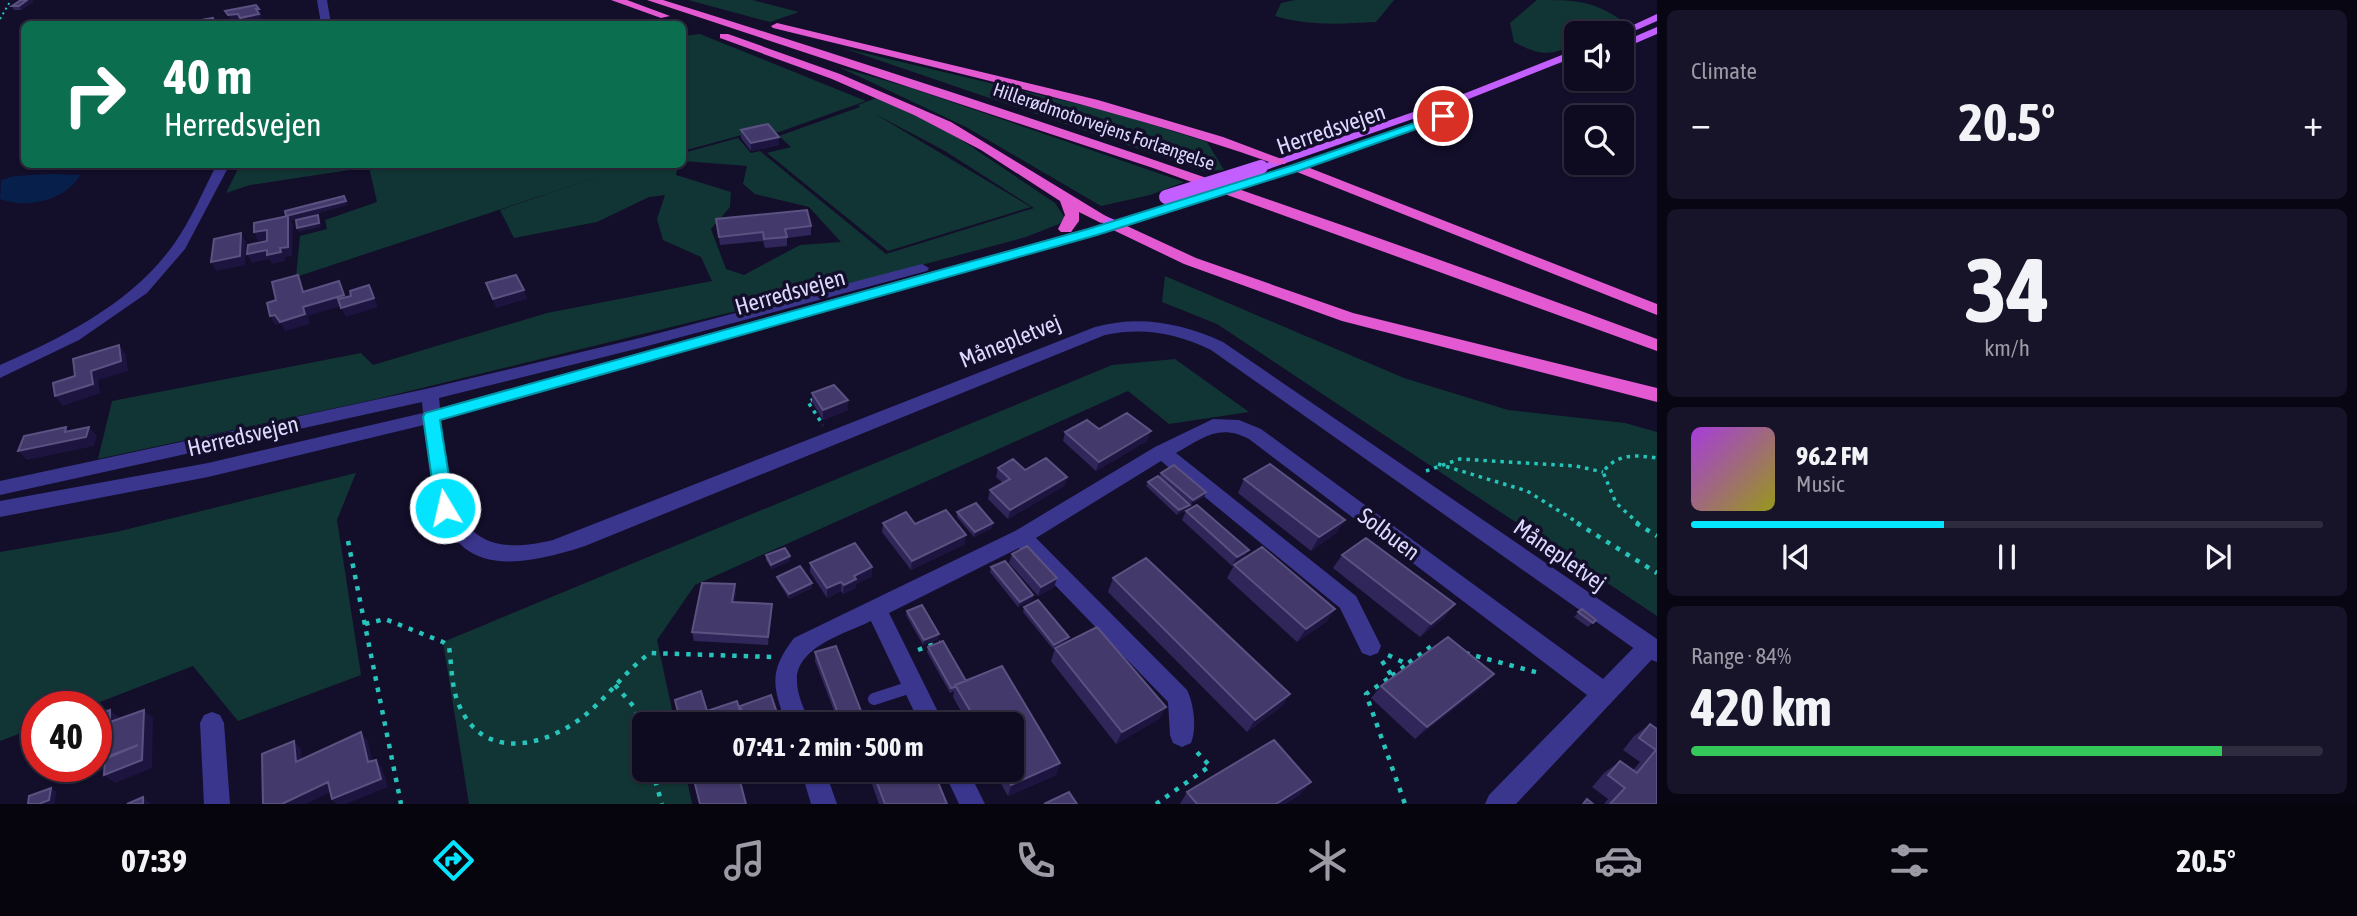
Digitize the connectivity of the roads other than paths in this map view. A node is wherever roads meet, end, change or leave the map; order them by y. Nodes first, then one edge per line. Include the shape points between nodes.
1 (322, 0) edge
2 (616, 0) edge
3 (653, 0) edge
4 (680, 0) edge
5 (1657, 17) edge
6 (326, 21) edge
7 (679, 21) edge
8 (686, 23) edge
9 (1634, 27) edge
10 (1657, 30) edge
11 (1634, 41) edge
12 (1564, 57) edge
13 (1564, 70) edge
14 (1277, 167) junction
15 (1297, 167) junction
16 (222, 168) edge
17 (1067, 201) junction
18 (1107, 222) junction
19 (1066, 229) junction
20 (1657, 310) edge
21 (1657, 345) edge
22 (0, 372) edge
23 (429, 394) junction
24 (1657, 395) edge
25 (431, 417) junction
26 (1162, 452) junction
27 (0, 488) edge
28 (0, 509) edge
29 (1022, 537) junction
30 (876, 608) junction
31 (1370, 646) road end
32 (1653, 649) edge
33 (914, 686) junction
34 (1604, 694) junction
35 (874, 699) dead end
36 (794, 712) edge
37 (926, 712) edge
38 (212, 723) dead end
39 (1182, 735) road end
40 (817, 782) edge
41 (961, 782) edge
42 (217, 804) edge
43 (824, 804) edge
44 (972, 804) edge
45 (1498, 804) edge

1 - 6 street
2 - 7 highway
3 - 21 highway, Hillerødmotorvejens Forlængelse via 1064,132
4 - 14 highway via 1143,116
5 - 9 main road
8 - 17 highway via 880,94 947,126
10 - 11 main road
12 - 14 main road, Herredsvejen
13 - 15 main road, Herredsvejen
14 - 15 main road, Herredsvejen
14 - 18 main road, Herredsvejen via 1190,201
14 - 18 main road, Herredsvejen, bridge via 1261,167 1166,197
15 - 20 highway
16 - 22 street via 178,249 147,284 103,320
17 - 18 highway
17 - 19 highway via 1074,215
18 - 19 street, Herredsvejen
18 - 24 highway via 1190,261 1348,317
18 - 25 street, Herredsvejen
19 - 23 street, Herredsvejen via 640,343
23 - 25 street, Månepletvej
23 - 27 street, Herredsvejen
25 - 28 street, Herredsvejen via 208,470
25 - 32 street, Månepletvej via 445,508 455,526 487,548 509,554 543,550 1101,331 1145,325 1195,335 1217,346
26 - 29 street, Solbuen
26 - 31 street via 1348,602
26 - 34 street, Solbuen via 1213,425 1239,426 1255,434
29 - 30 street, Solbuen
29 - 39 street via 1179,698
30 - 33 street
30 - 36 street, Solbuen via 802,645 790,658 784,680
32 - 34 street
33 - 35 lane
33 - 37 street
34 - 45 street
38 - 42 street
40 - 43 street
41 - 44 street

